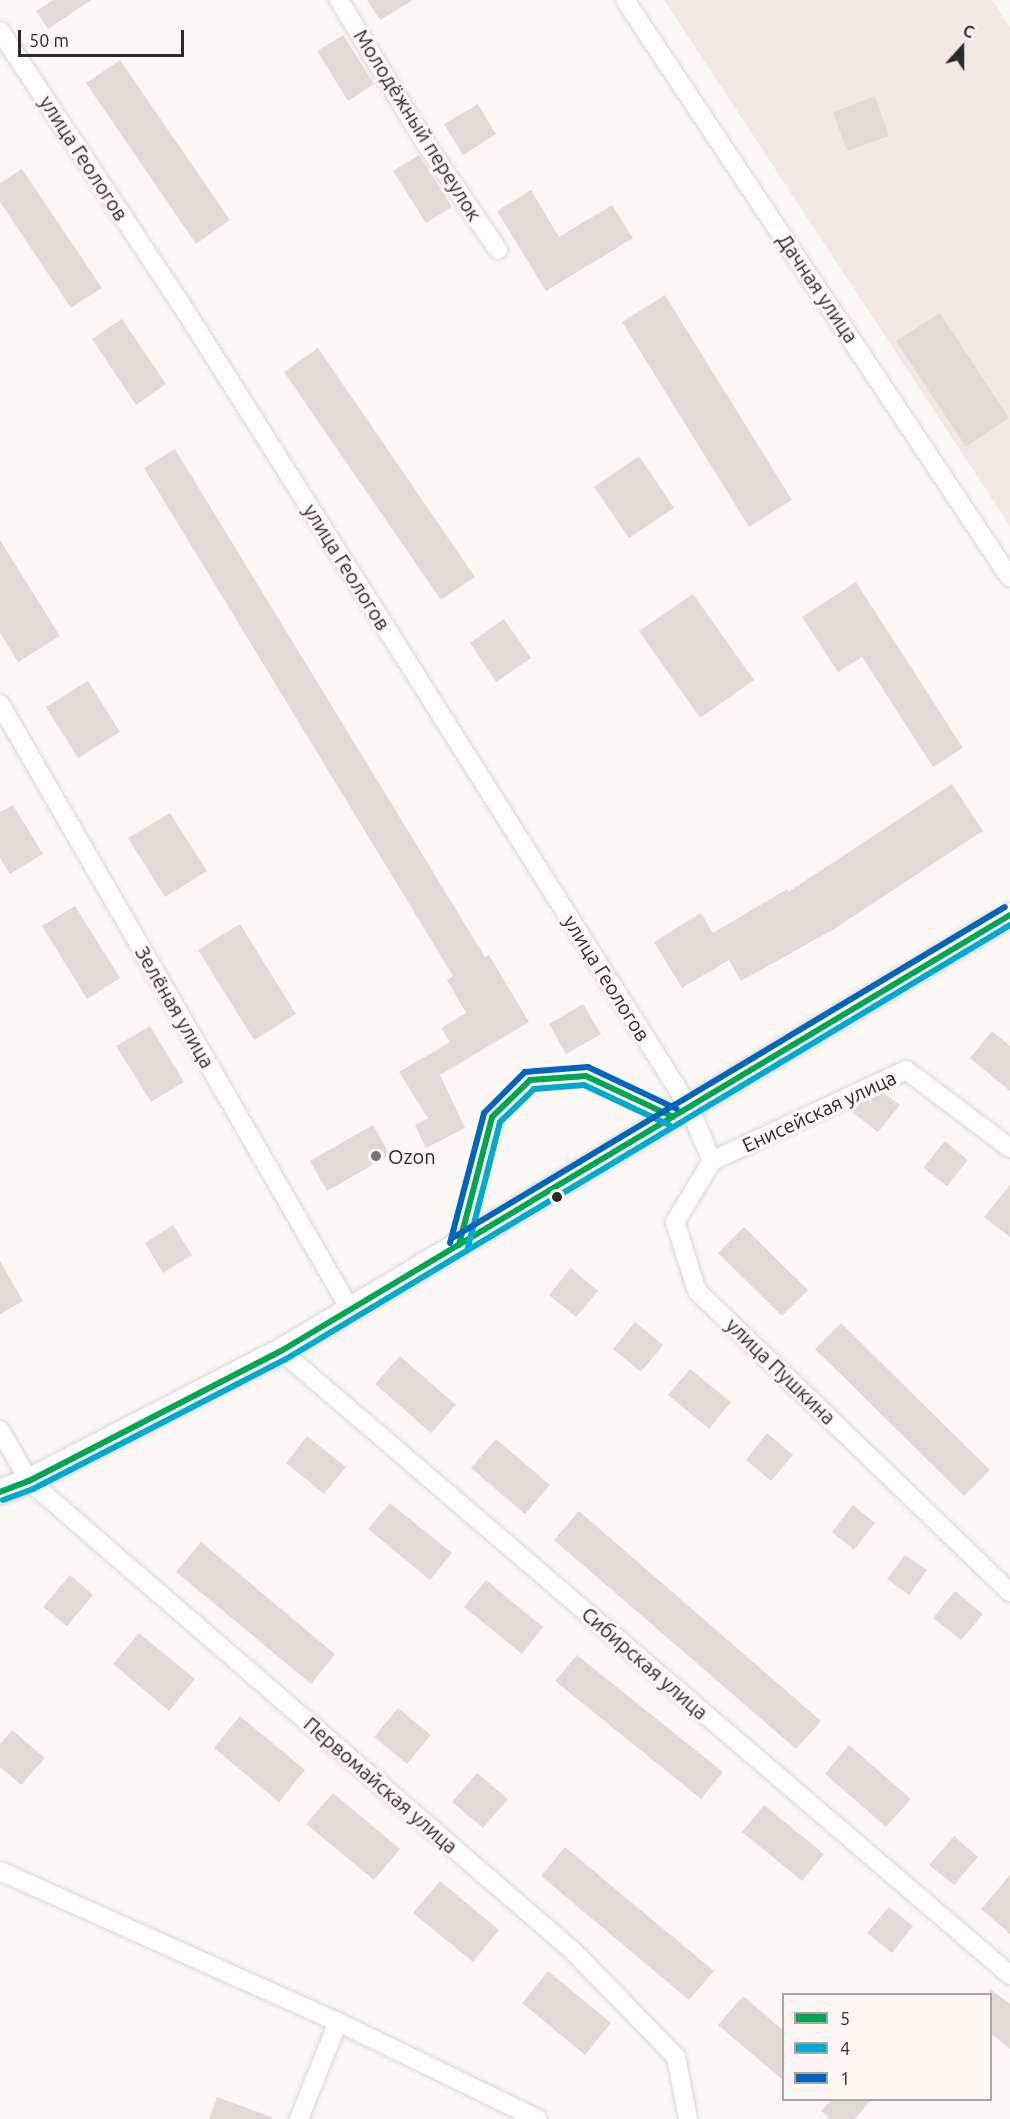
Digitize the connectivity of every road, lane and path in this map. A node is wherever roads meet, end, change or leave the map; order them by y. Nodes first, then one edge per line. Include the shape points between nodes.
1 (339, 0) edge
2 (625, 0) edge
3 (0, 31) edge
4 (498, 250) dead end
5 (1010, 578) edge
6 (0, 704) edge
7 (1010, 915) edge
8 (681, 1112) junction
9 (1010, 1148) edge
10 (712, 1161) junction
11 (350, 1309) junction
12 (280, 1351) junction
13 (0, 1430) edge
14 (29, 1481) junction
15 (0, 1492) edge
16 (1010, 1592) edge
17 (0, 1871) edge
18 (1010, 1975) edge
19 (338, 2022) junction
20 (299, 2119) edge
21 (538, 2119) edge
22 (688, 2119) edge

1 - 4 street, Молодёжный переулок via 426,144
2 - 5 street, Дачная улица
3 - 8 street, улица Геологов via 181,304
6 - 11 street, Зелёная улица
7 - 8 street
8 - 10 street
8 - 11 street
9 - 10 street, Енисейская улица via 906,1070
10 - 16 street, улица Пушкина via 675,1222 697,1291
11 - 12 street
12 - 14 street
12 - 18 street, Сибирская улица
13 - 14 street, Первомайская улица
14 - 15 street
14 - 22 street, Первомайская улица via 574,1952 676,2056
17 - 19 street
19 - 20 street
19 - 21 street

